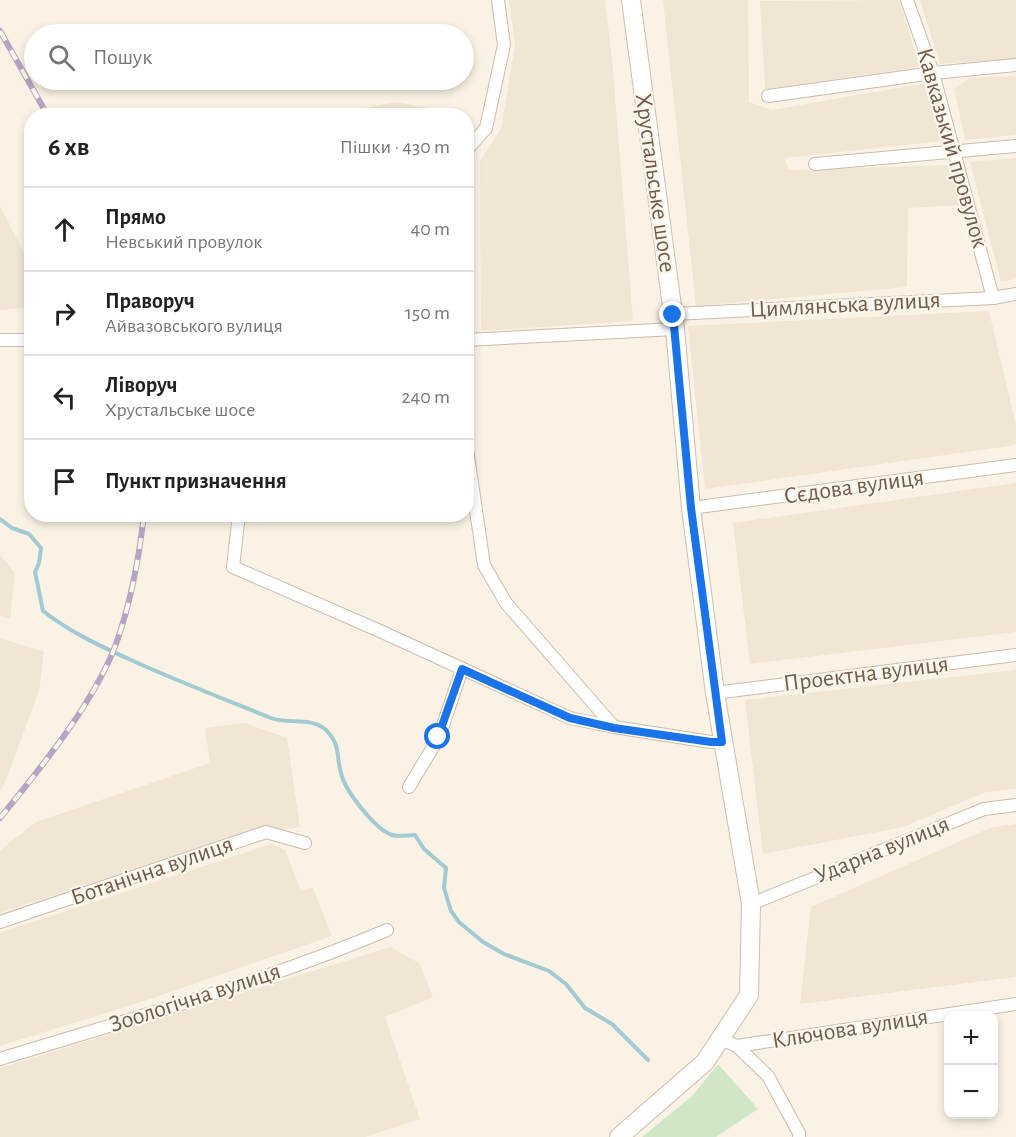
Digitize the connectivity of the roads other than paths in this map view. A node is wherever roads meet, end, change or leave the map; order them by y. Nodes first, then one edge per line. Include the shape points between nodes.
1 (498, 0) edge
2 (631, 0) edge
3 (908, 0) edge
4 (1016, 65) edge
5 (933, 73) junction
6 (768, 96) dead end
7 (474, 142) edge
8 (1016, 146) edge
9 (955, 152) junction
10 (815, 164) dead end
11 (1016, 294) edge
12 (993, 298) junction
13 (674, 322) junction
14 (474, 339) edge
15 (0, 340) edge
16 (24, 340) edge
17 (1016, 465) edge
18 (474, 497) edge
19 (691, 508) junction
20 (238, 522) edge
21 (1016, 655) edge
22 (462, 669) junction
23 (715, 693) junction
24 (614, 728) junction
25 (722, 742) junction
26 (409, 787) dead end
27 (1016, 805) edge
28 (305, 843) dead end
29 (750, 904) junction
30 (0, 922) edge
31 (387, 930) dead end
32 (1016, 1004) edge
33 (729, 1043) junction
34 (0, 1059) edge
35 (619, 1137) edge
36 (799, 1137) edge

1 - 7 street via 504,45 486,128
2 - 13 street, Хрустальське шосе
3 - 5 street, Кавказький провулок
4 - 5 street
5 - 6 street
5 - 9 street, Кавказький провулок
8 - 9 street
9 - 10 street
9 - 12 street, Кавказький провулок
11 - 12 street, Цимлянська вулиця
12 - 13 street, Цимлянська вулиця
13 - 14 street, Цимлянська вулиця
13 - 19 street, Хрустальське шосе
15 - 16 street
17 - 19 street, Сєдова вулиця
18 - 24 street via 484,565 506,603
19 - 23 street, Хрустальське шосе
20 - 22 street via 233,567
21 - 23 street, Проектна вулиця
22 - 24 street via 570,718
22 - 26 street via 438,737
23 - 25 street, Хрустальське шосе
24 - 25 street
25 - 29 street, Хрустальське шосе
27 - 29 street, Ударна вулиця via 984,809
28 - 30 street, Ботанічна вулиця via 266,832
29 - 33 street, Хрустальське шосе via 749,995
31 - 34 street, Зоологічна вулиця via 221,992
32 - 33 street, Ключова вулиця
33 - 35 street, Хрустальське шосе
33 - 36 street via 768,1077

